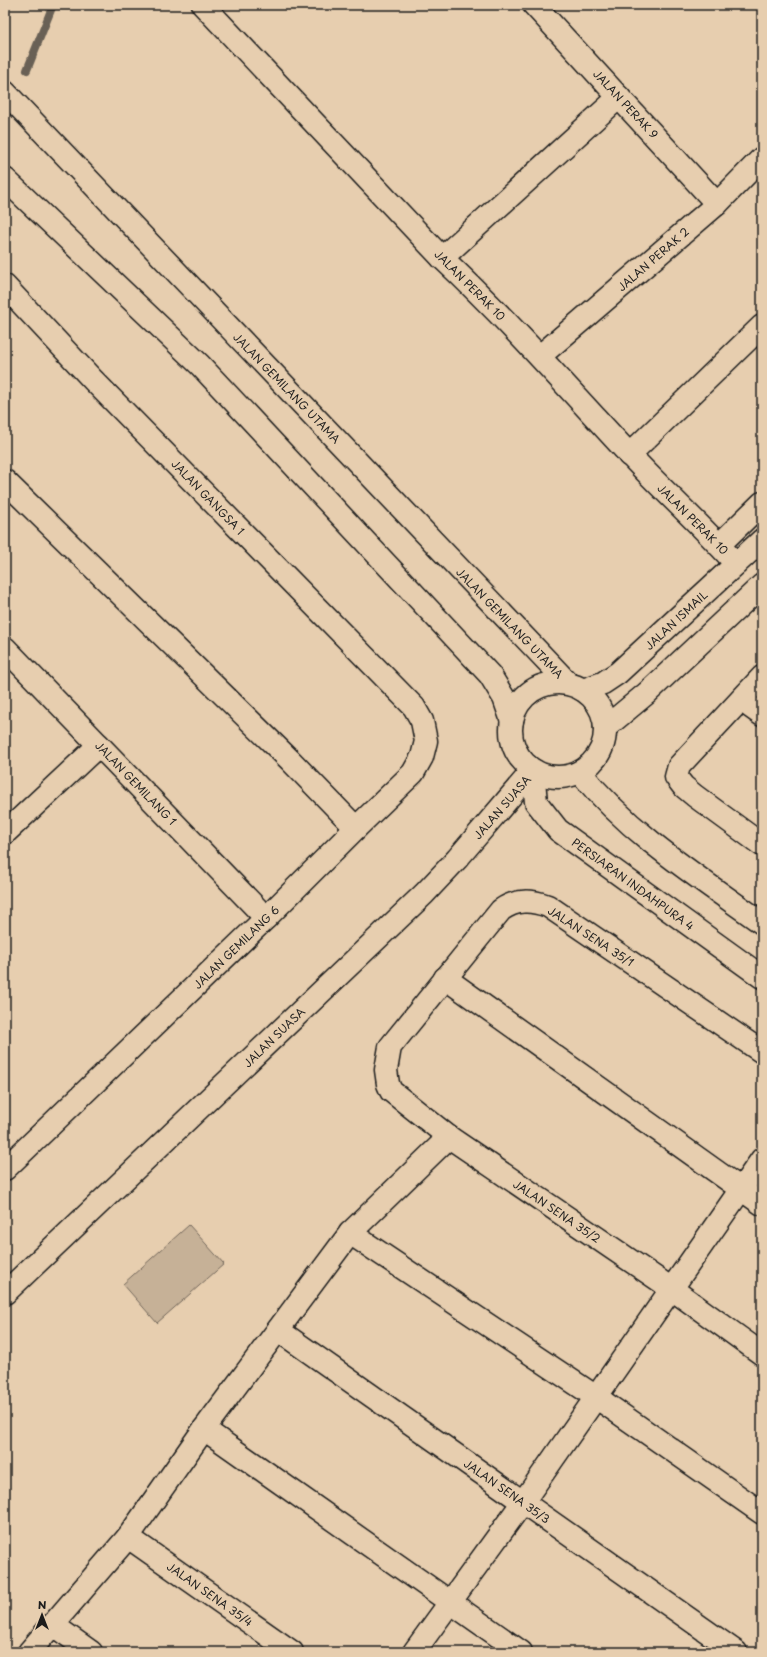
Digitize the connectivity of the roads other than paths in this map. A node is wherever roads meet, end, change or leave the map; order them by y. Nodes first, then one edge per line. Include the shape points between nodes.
1 (203, 5) edge
2 (534, 5) edge
3 (5, 92) edge
4 (619, 97) junction
5 (762, 158) edge
6 (5, 179) edge
7 (717, 204) junction
8 (442, 258) junction
9 (5, 286) edge
10 (762, 326) edge
11 (540, 356) junction
12 (629, 455) junction
13 (5, 481) edge
14 (762, 502) edge
15 (762, 540) edge
16 (719, 545) junction
17 (736, 564) junction
18 (762, 585) edge
19 (5, 648) edge
20 (762, 677) edge
21 (576, 687) junction
22 (741, 700) junction
23 (414, 707) joint
24 (762, 715) edge
25 (512, 721) junction
26 (605, 728) junction
27 (99, 745) junction
28 (533, 770) junction
29 (580, 772) junction
30 (356, 828) junction
31 (5, 833) edge
32 (762, 845) edge
33 (266, 918) junction
34 (762, 923) edge
35 (762, 977) edge
36 (445, 978) junction
37 (390, 1047) joint
38 (762, 1052) edge
39 (449, 1137) junction
40 (762, 1159) edge
41 (5, 1169) edge
42 (740, 1189) junction
43 (762, 1204) edge
44 (350, 1233) junction
45 (672, 1290) junction
46 (5, 1293) edge
47 (278, 1330) junction
48 (762, 1354) edge
49 (596, 1396) junction
50 (204, 1429) junction
51 (523, 1502) junction
52 (762, 1513) edge
53 (128, 1537) junction
54 (450, 1602) junction
55 (53, 1625) junction
56 (29, 1652) edge
57 (91, 1652) edge
58 (292, 1652) edge
59 (414, 1652) edge
60 (521, 1652) edge
61 (736, 1652) edge

1 - 8 street, JALAN PERAK 10
2 - 4 street, JALAN PERAK 9
3 - 21 street, JALAN GEMILANG UTAMA
4 - 7 street, JALAN PERAK 9
4 - 8 street
5 - 7 street, JALAN PERAK 2
6 - 25 street via 205,370 490,675 504,698
7 - 11 street, JALAN PERAK 2
8 - 11 street, JALAN PERAK 10
9 - 23 street, JALAN GANGSA 1 via 94,381
10 - 12 street
11 - 12 street, JALAN PERAK 10
12 - 16 street, JALAN PERAK 10
13 - 30 street
14 - 16 street
15 - 17 street, JALAN ISMAIL
16 - 17 street, JALAN PERAK 10
17 - 21 street, JALAN ISMAIL via 618,673 603,682
18 - 26 street
19 - 27 street, JALAN GEMILANG 1
20 - 22 street
21 - 25 street via 546,685 525,696 517,707
21 - 26 street via 594,700 602,713
22 - 24 street
22 - 32 street via 679,766 676,777 683,786
23 - 30 street, JALAN GEMILANG 6 via 422,721 426,741 422,757 413,774
25 - 28 street via 511,735 515,749 522,761
26 - 29 street via 604,741 599,753 592,764
27 - 31 street
27 - 33 street, JALAN GEMILANG 1
28 - 29 street via 554,777
28 - 35 street, PERSIARAN INDAHPURA 4 via 536,802 558,830
28 - 46 street, JALAN SUASA via 424,894
29 - 34 street via 601,796 666,855
30 - 33 street, JALAN GEMILANG 6
33 - 41 street, JALAN GEMILANG 6
36 - 37 street, JALAN SENA 35/1
36 - 38 street, JALAN SENA 35/1 via 501,910 510,904 535,902 548,906
36 - 42 street
37 - 39 street, JALAN SENA 35/2 via 386,1070 391,1091
39 - 44 street
39 - 45 street, JALAN SENA 35/2
40 - 42 street
42 - 43 street
42 - 45 street
44 - 47 street
44 - 49 street
45 - 48 street, JALAN SENA 35/2
45 - 49 street
47 - 50 street
47 - 51 street, JALAN SENA 35/3
49 - 51 street
49 - 52 street
50 - 53 street
50 - 54 street
51 - 54 street
51 - 61 street, JALAN SENA 35/3
53 - 55 street
53 - 58 street, JALAN SENA 35/4
54 - 59 street
54 - 60 street
55 - 56 street
55 - 57 street

